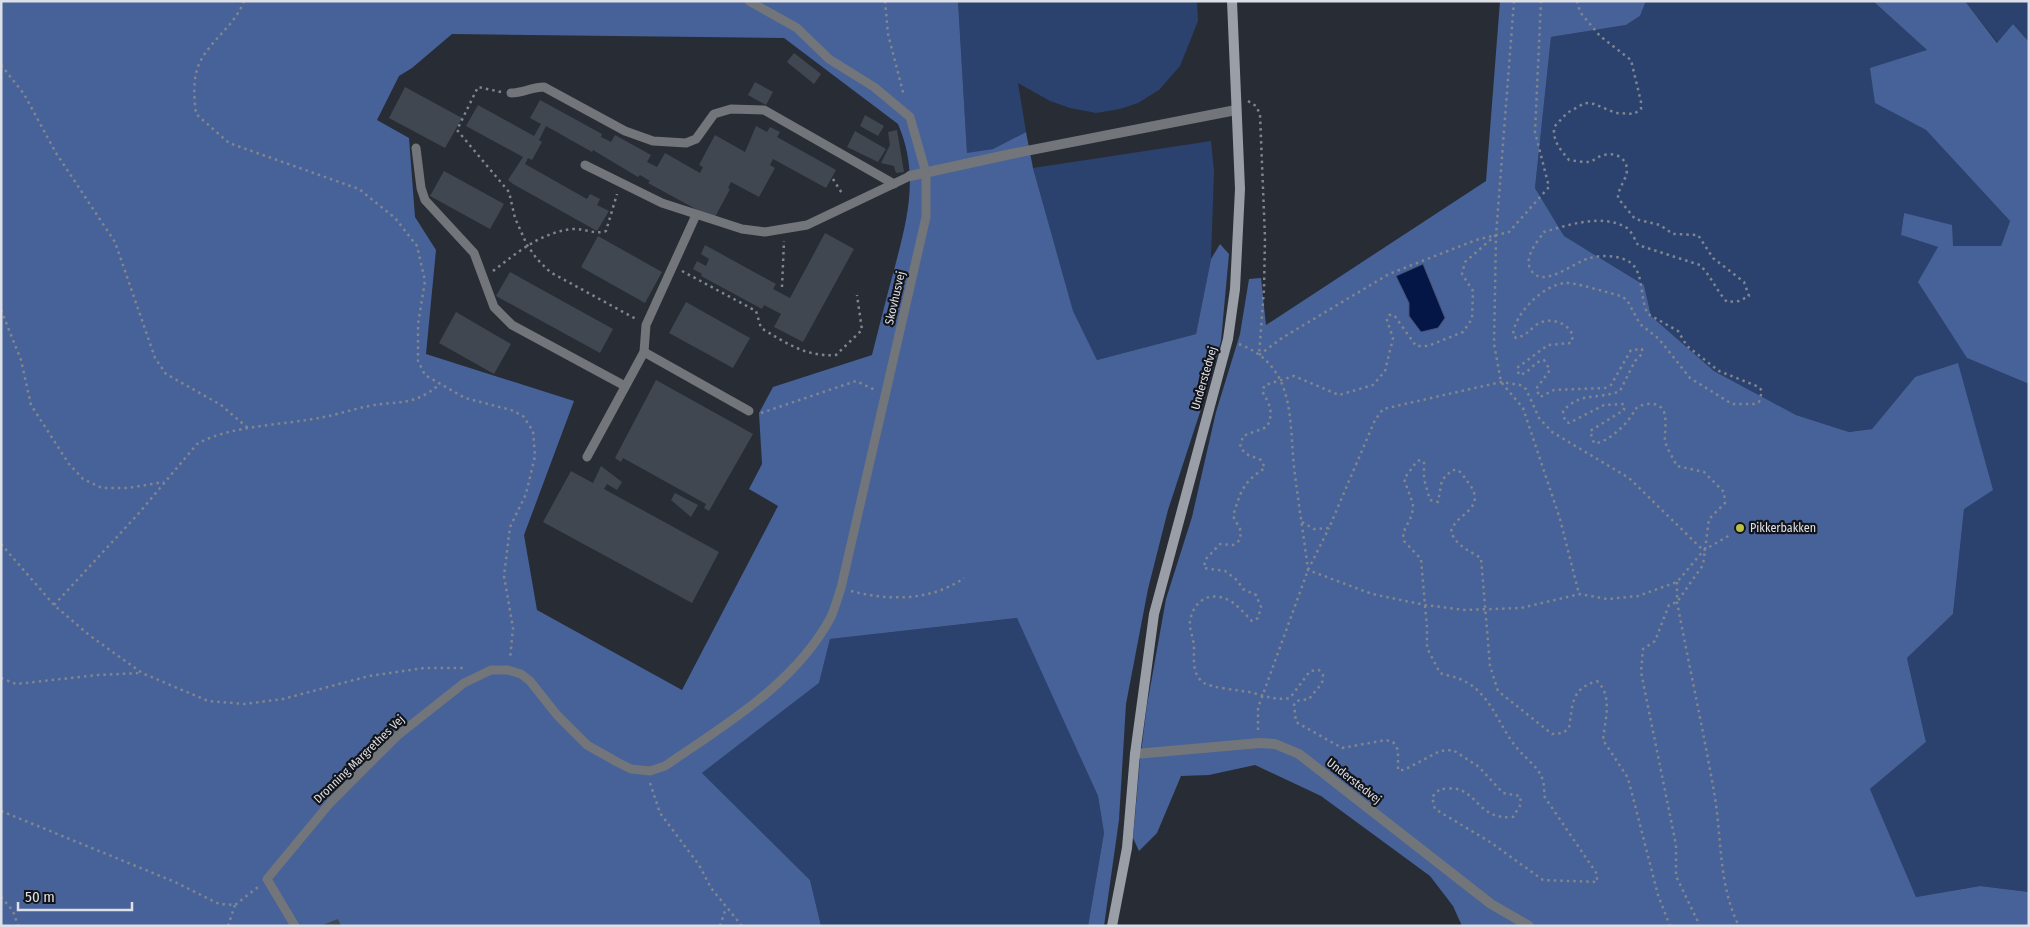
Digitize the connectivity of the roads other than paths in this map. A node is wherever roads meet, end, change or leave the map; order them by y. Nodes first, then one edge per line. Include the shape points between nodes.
1 (749, 1) edge
2 (1232, 1) edge
3 (511, 93) road end
4 (1236, 110) junction
5 (416, 148) dead end
6 (585, 165) dead end
7 (926, 173) junction
8 (910, 176) joint
9 (894, 184) junction
10 (696, 215) junction
11 (644, 352) junction
12 (625, 386) junction
13 (749, 411) dead end
14 (587, 457) dead end
15 (508, 670) joint
16 (1134, 754) junction
17 (295, 926) edge
18 (1112, 926) edge
19 (1529, 926) edge

1 - 7 lane, Skovhusvej via 797,28 829,59 874,87 910,117
2 - 4 street, Understedvej
3 - 9 lane via 544,87 636,136 676,143 696,139 714,114 731,109 764,110
4 - 7 street
4 - 16 street, Understedvej via 1240,189 1228,339 1154,614
5 - 12 lane via 425,200 474,254 494,307 512,325
6 - 10 lane via 662,204
7 - 8 street
7 - 15 lane, Skovhusvej via 926,217 841,588 831,617 806,652 750,707 665,766 650,770 631,768 587,746 556,715 530,681
8 - 9 lane
9 - 10 lane via 807,225 784,230 742,229
10 - 11 lane via 646,325
11 - 12 lane
11 - 13 lane
12 - 14 lane
15 - 17 lane, Dronning Margrethes Vej via 491,670 464,683 398,736 330,802 266,879
16 - 18 street, Understedvej via 1127,848
16 - 19 street, Understedvej via 1260,743 1275,744 1299,754 1491,904

